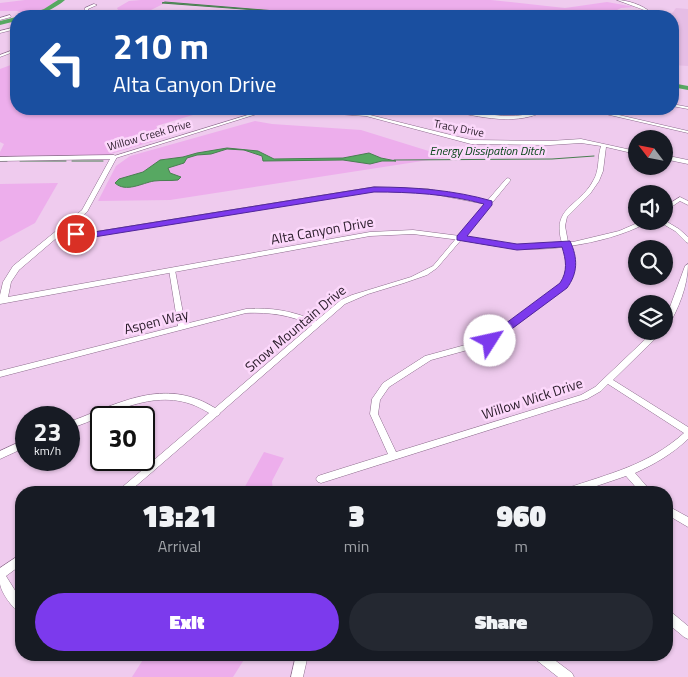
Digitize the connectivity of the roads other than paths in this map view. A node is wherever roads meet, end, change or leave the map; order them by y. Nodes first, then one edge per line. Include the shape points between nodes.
1 (620, 0) edge
2 (95, 5) dead end
3 (87, 10) edge
4 (647, 10) edge
5 (10, 16) dead end
6 (0, 19) edge
7 (252, 115) edge
8 (366, 115) edge
9 (485, 115) edge
10 (528, 115) edge
11 (614, 115) edge
12 (688, 132) edge
13 (604, 145) junction
14 (628, 150) edge
15 (0, 159) edge
16 (673, 159) edge
17 (113, 160) junction
18 (688, 162) edge
19 (0, 164) edge
20 (508, 180) dead end
21 (489, 203) junction
22 (688, 203) edge
23 (673, 204) edge
24 (673, 228) edge
25 (628, 230) edge
26 (63, 231) junction
27 (460, 238) junction
28 (688, 242) edge
29 (566, 243) junction
30 (688, 266) edge
31 (172, 270) junction
32 (1, 301) edge
33 (673, 309) edge
34 (317, 324) junction
35 (182, 327) junction
36 (649, 340) edge
37 (0, 374) edge
38 (607, 380) junction
39 (216, 413) junction
40 (80, 422) edge
41 (688, 433) edge
42 (15, 448) edge
43 (0, 455) edge
44 (394, 457) junction
45 (627, 471) junction
46 (322, 479) dead end
47 (134, 486) edge
48 (585, 486) edge
49 (641, 486) edge
50 (673, 514) edge
51 (688, 522) edge
52 (15, 564) edge
53 (0, 575) edge
54 (15, 601) edge
55 (673, 621) edge
56 (688, 633) edge
57 (301, 661) edge
58 (547, 661) edge
59 (297, 677) edge
60 (568, 677) edge

1 - 4 street
2 - 3 street
5 - 6 street
7 - 17 street, Willow Creek Drive
8 - 13 street, Tracy Drive via 471,142 581,141
9 - 10 street
11 - 12 street
13 - 14 street, Tracy Drive
13 - 29 street via 600,153 598,178 564,218 561,228
15 - 17 street, Willow Creek Drive
16 - 18 street
17 - 19 street, Willow Creek Drive
17 - 26 street via 85,212
20 - 21 street, Snow Mountain Drive
21 - 26 street via 428,191 374,190 94,234
21 - 27 street, Snow Mountain Drive
22 - 23 street via 680,200
24 - 28 street
25 - 29 street, Alta Canyon Drive via 617,235
26 - 32 street via 16,268
27 - 29 street, Alta Canyon Drive via 517,247
27 - 31 street, Alta Canyon Drive via 413,232 384,233
27 - 34 street, Snow Mountain Drive via 441,262 428,272 358,294
29 - 44 street via 571,256 571,271 564,286 490,341 428,358 393,379 380,391 374,414
30 - 33 street
31 - 32 street, Alta Canyon Drive
31 - 35 street
34 - 35 street, Aspen Way via 288,312 261,309
34 - 39 street, Snow Mountain Drive
35 - 37 street, Aspen Way
36 - 38 street, Willow Wick Drive
38 - 41 street
38 - 44 street, Willow Wick Drive via 594,392 578,399
39 - 40 street via 192,400 173,396 132,403
39 - 47 street, Snow Mountain Drive
41 - 45 street via 665,455
42 - 43 street
44 - 46 street, Willow Wick Drive
45 - 48 street
45 - 49 street
50 - 51 street
52 - 53 street
53 - 54 street
55 - 56 street
57 - 59 street
58 - 60 street

